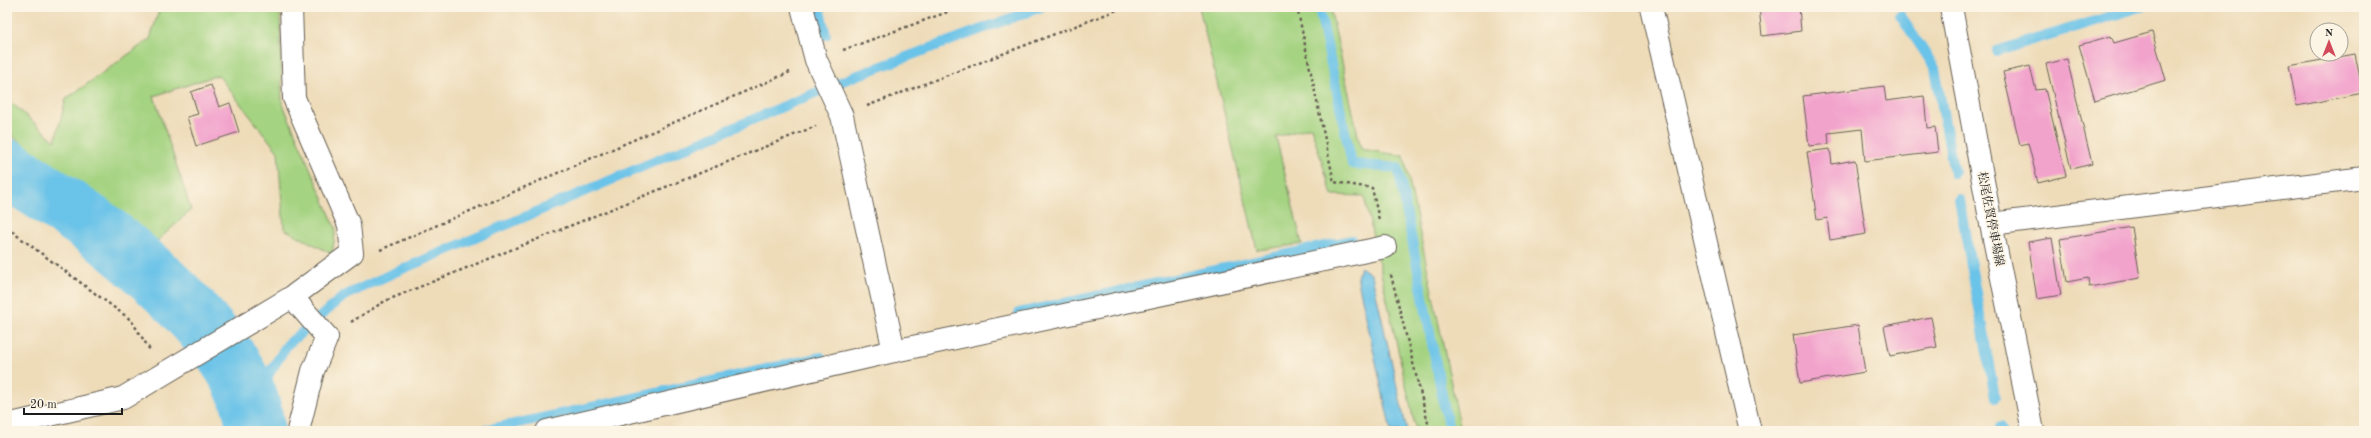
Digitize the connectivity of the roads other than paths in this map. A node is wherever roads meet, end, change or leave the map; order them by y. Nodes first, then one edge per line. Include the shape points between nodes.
1 (291, 7) edge
2 (802, 7) edge
3 (1651, 7) edge
4 (1951, 7) edge
5 (2364, 178) edge
6 (1991, 224) junction
7 (1384, 247) road end
8 (292, 297) junction
9 (894, 351) junction
10 (7, 425) edge
11 (298, 431) edge
12 (547, 431) edge
13 (1750, 431) edge
14 (2033, 431) edge

1 - 8 street via 294,98 349,225 352,253
2 - 9 street via 816,60 842,116
3 - 13 street
4 - 6 street, 松尾佐賀停車場線
5 - 6 street
6 - 14 street, 松尾佐賀停車場線
7 - 9 street
8 - 10 street via 123,398
8 - 11 street via 327,337 312,371
9 - 12 street

